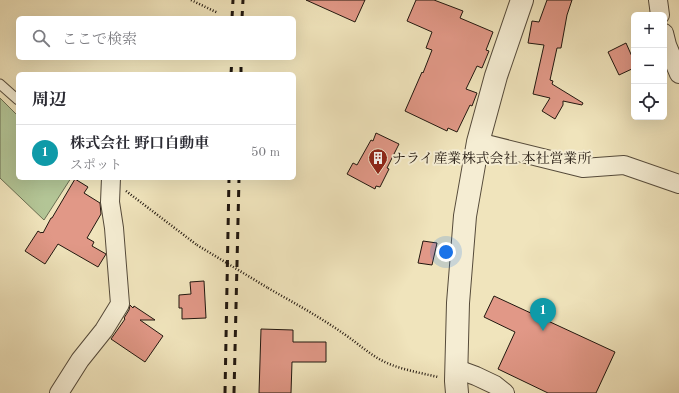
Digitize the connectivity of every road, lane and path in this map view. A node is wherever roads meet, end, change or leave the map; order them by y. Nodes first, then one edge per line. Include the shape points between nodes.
1 (191, 0) edge
2 (522, 0) edge
3 (658, 0) edge
4 (660, 12) edge
5 (218, 13) dead end
6 (667, 46) edge
7 (679, 74) edge
8 (0, 84) edge
9 (16, 98) edge
10 (478, 142) junction
11 (110, 180) edge
12 (113, 180) edge
13 (679, 184) edge
14 (457, 381) edge
15 (60, 393) edge
16 (505, 393) edge

1 - 5 path
2 - 10 street via 496,76
3 - 4 street
6 - 7 street
8 - 9 lane
10 - 13 street via 583,168 624,165
10 - 14 street via 464,216 458,303
11 - 15 street via 120,304
12 - 14 path, bridge via 197,245 314,314 368,352 404,369
14 - 16 street via 476,376 496,385

